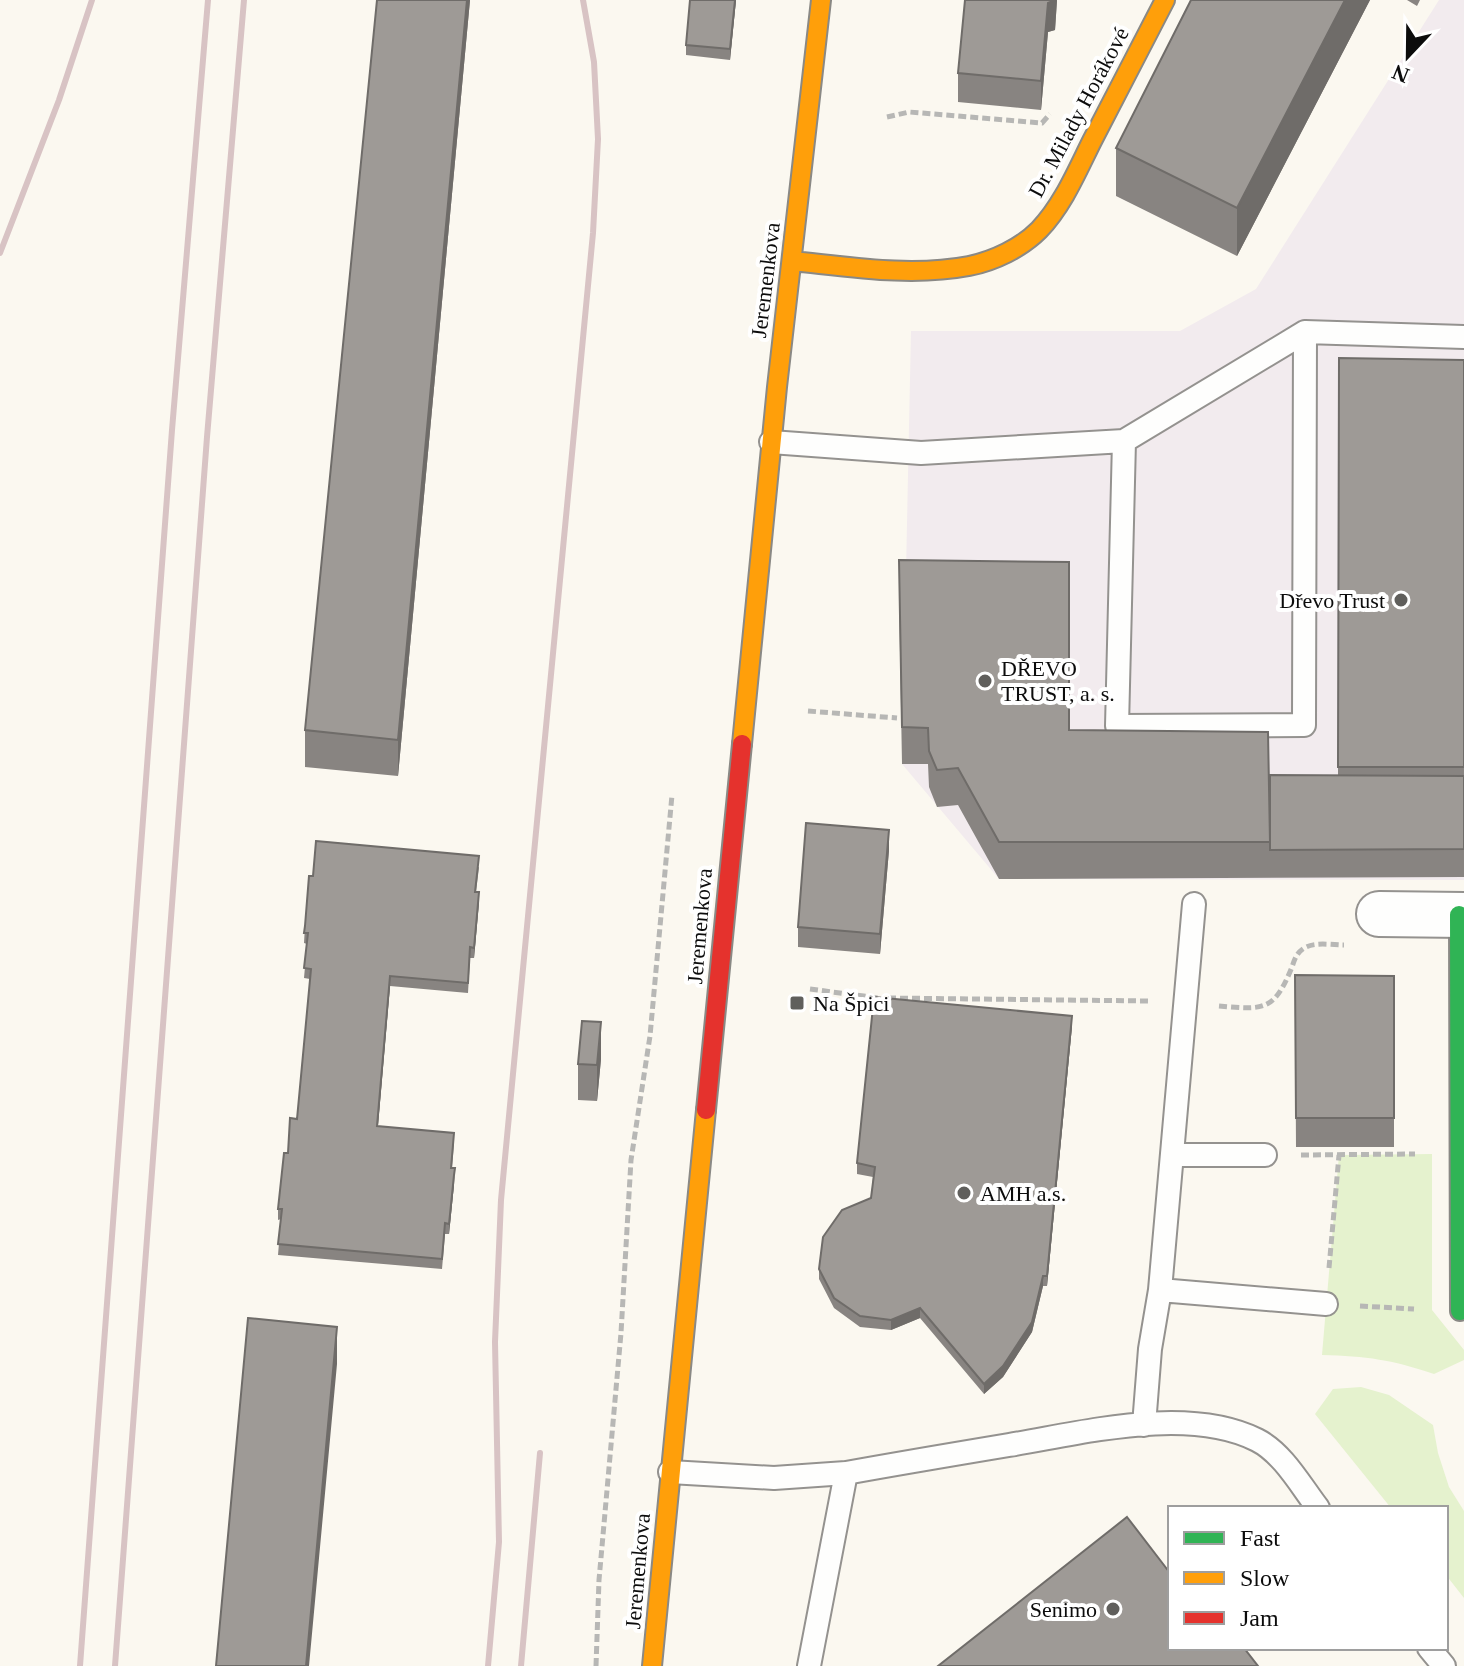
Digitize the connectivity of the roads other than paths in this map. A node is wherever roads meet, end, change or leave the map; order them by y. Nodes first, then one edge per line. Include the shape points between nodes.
1 (821, 0) edge
2 (1165, 0) edge
3 (793, 261) junction
4 (1305, 332) junction
5 (1464, 337) edge
6 (1124, 441) junction
7 (771, 442) junction
8 (1194, 904) dead end
9 (1462, 915) edge
10 (1368, 930) road end
11 (1172, 1155) junction
12 (1265, 1155) road end
13 (1160, 1290) junction
14 (1326, 1304) road end
15 (1460, 1311) dead end
16 (1144, 1425) junction
17 (670, 1472) junction
18 (846, 1473) junction
19 (1316, 1506) edge
20 (1431, 1650) edge
21 (652, 1666) edge
22 (809, 1666) edge
23 (1444, 1666) edge

1 - 3 street, Jeremenkova
2 - 3 street, Dr. Milady Horákové via 1065,194 1028,240 989,261 951,269
3 - 7 street, Jeremenkova
4 - 5 lane
4 - 6 lane
4 - 6 lane via 1304,725 1117,726
6 - 7 lane via 921,453
7 - 17 street, Jeremenkova
8 - 11 lane
9 - 10 street
9 - 15 street
11 - 12 lane
11 - 13 lane
13 - 14 lane
13 - 16 lane
16 - 18 lane
16 - 19 lane via 1211,1427 1257,1440 1273,1451
17 - 18 lane via 774,1478
17 - 21 street, Jeremenkova
18 - 22 lane
20 - 23 lane

